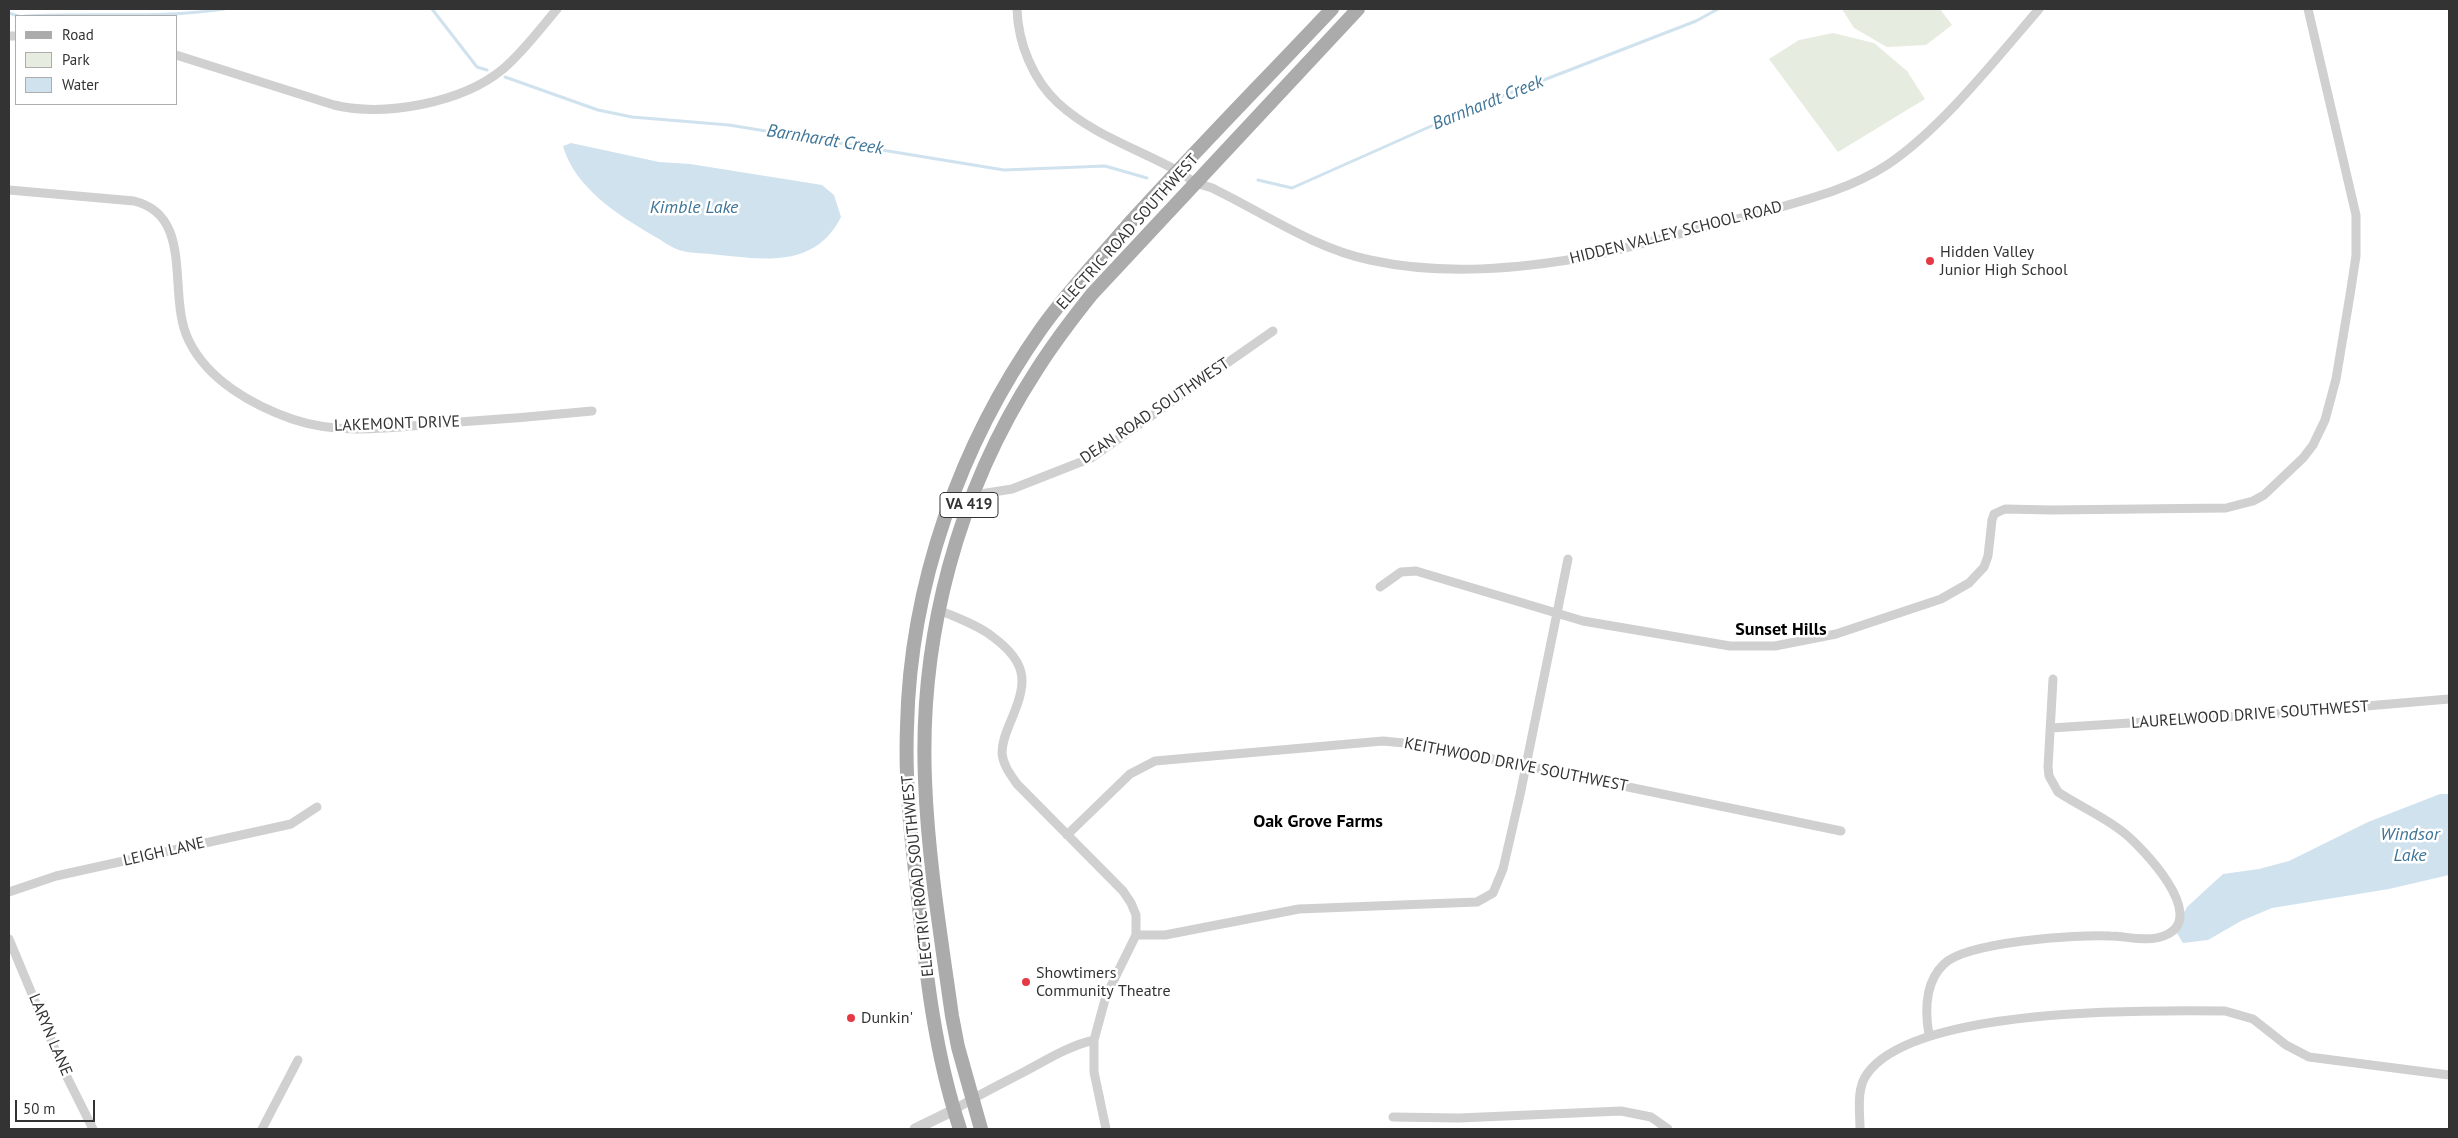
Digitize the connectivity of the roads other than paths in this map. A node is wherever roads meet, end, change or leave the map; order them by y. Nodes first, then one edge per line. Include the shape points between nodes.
1 (557, 9) edge
2 (1016, 9) edge
3 (1332, 9) edge
4 (1358, 9) edge
5 (2039, 9) edge
6 (2308, 9) edge
7 (178, 56) edge
8 (1177, 170) junction
9 (1196, 183) junction
10 (9, 190) edge
11 (1273, 331) dead end
12 (592, 411) dead end
13 (974, 495) junction
14 (1568, 559) dead end
15 (1380, 587) dead end
16 (938, 610) junction
17 (1557, 615) junction
18 (2053, 679) dead end
19 (2449, 699) edge
20 (2050, 728) junction
21 (1526, 766) junction
22 (317, 807) dead end
23 (1841, 831) dead end
24 (1067, 835) junction
25 (9, 892) edge
26 (1136, 935) junction
27 (9, 939) edge
28 (1929, 1036) junction
29 (1094, 1040) junction
30 (298, 1060) dead end
31 (2449, 1075) edge
32 (972, 1098) junction
33 (954, 1110) junction
34 (1393, 1117) dead end
35 (1431, 1118) junction
36 (93, 1129) edge
37 (262, 1129) edge
38 (915, 1129) edge
39 (960, 1129) edge
40 (981, 1129) edge
41 (1106, 1129) edge
42 (1432, 1129) edge
43 (1668, 1129) edge
44 (1860, 1129) edge

1 - 7 street via 504,68 490,78 472,88 438,99 383,110 334,106
2 - 8 street, HIDDEN VALLEY SCHOOL ROAD via 1027,58 1058,103 1098,132
3 - 8 main road, ELECTRIC ROAD SOUTHWEST / VA 419
4 - 9 main road, ELECTRIC ROAD SOUTHWEST / VA 419
5 - 9 street, HIDDEN VALLEY SCHOOL ROAD via 1925,134 1897,158 1865,178 1804,201 1592,256 1562,262 1467,269 1369,260 1317,244 1215,189
6 - 17 street via 2356,215 2356,256 2336,379 2321,430 2303,458 2274,487 2253,501 2210,509 1999,510 1992,520 1984,567 1970,583 1941,599 1806,641 1775,646 1730,646 1671,638
8 - 9 street, HIDDEN VALLEY SCHOOL ROAD
8 - 33 main road, ELECTRIC ROAD SOUTHWEST / VA 419 via 1079,280 1020,361 995,403 957,485 927,578 910,680 906,780 924,955 934,1021
9 - 13 main road, ELECTRIC ROAD SOUTHWEST / VA 419 via 1092,294 1055,342 1011,413
10 - 12 street, LAKEMONT DRIVE via 134,200 159,212 174,242 178,309 182,326 197,356 243,396 292,419 313,425 353,429
11 - 13 street, DEAN ROAD SOUTHWEST via 1091,458 1019,487
13 - 16 main road, ELECTRIC ROAD SOUTHWEST / VA 419
14 - 17 street
15 - 17 street via 1401,572 1416,571
16 - 24 street via 985,631 1005,647 1021,669 1022,691 1003,743 1004,762 1017,784
16 - 32 main road, ELECTRIC ROAD SOUTHWEST / VA 419 via 925,725 927,815 952,1016
17 - 21 street
18 - 20 street
19 - 20 street, LAURELWOOD DRIVE SOUTHWEST
20 - 28 street via 2048,767 2053,785 2058,792 2124,833 2147,855 2173,891 2179,904 2179,919 2171,932 2156,938 2058,937 1954,957 1940,968 1930,990 1926,1020
21 - 23 street, KEITHWOOD DRIVE SOUTHWEST
21 - 24 street, KEITHWOOD DRIVE SOUTHWEST via 1425,745 1383,741 1163,758 1130,774
21 - 26 street via 1503,868 1493,893 1484,900 1299,909 1165,935
22 - 25 street, LEIGH LANE via 291,824 56,876
24 - 26 street via 1131,903 1136,915
26 - 29 street via 1106,996
27 - 36 street, LARYN LANE
28 - 31 street via 2072,1013 2225,1011 2253,1019 2286,1045 2309,1057
28 - 44 street via 1883,1057 1866,1075 1860,1093
29 - 32 street via 1074,1046
29 - 41 street via 1094,1072
30 - 37 street
32 - 33 street
32 - 40 main road, ELECTRIC ROAD SOUTHWEST / VA 419
33 - 38 street
33 - 39 main road, ELECTRIC ROAD SOUTHWEST / VA 419
34 - 35 street
35 - 42 street
35 - 43 street via 1621,1111 1650,1117

